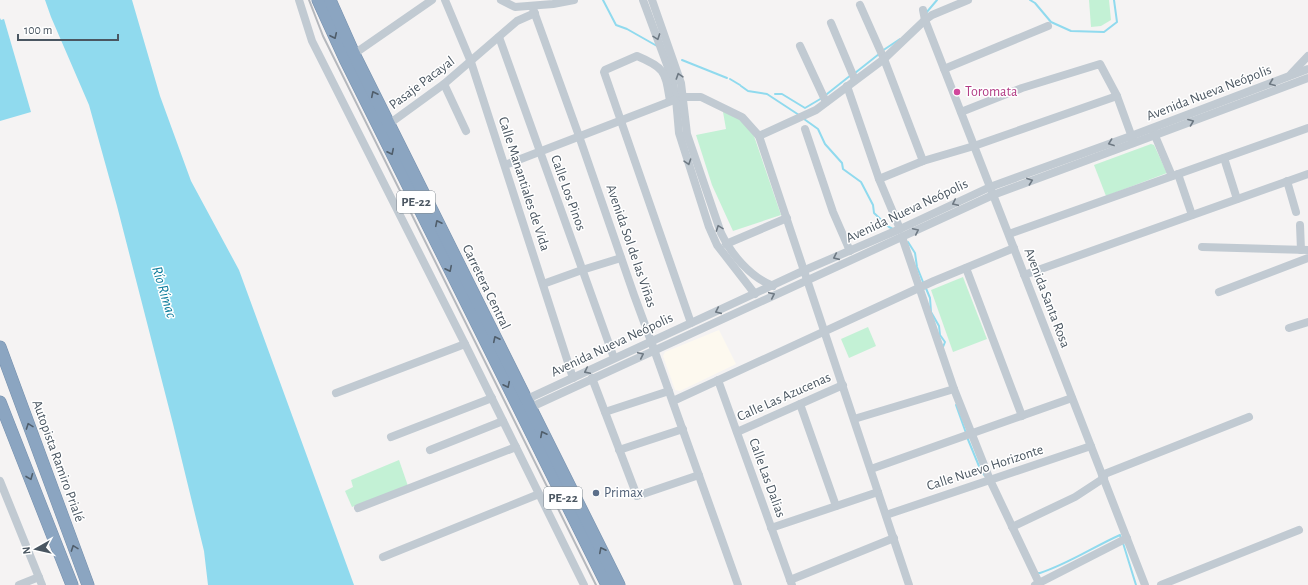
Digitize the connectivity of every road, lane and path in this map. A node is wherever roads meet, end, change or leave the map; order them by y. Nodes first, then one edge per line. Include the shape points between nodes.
1 (299, 0) edge
2 (318, 0) edge
3 (330, 0) edge
4 (432, 0) edge
5 (445, 0) edge
6 (501, 0) edge
7 (574, 0) edge
8 (643, 0) edge
9 (652, 0) edge
10 (968, 0) edge
11 (860, 5) dead end
12 (535, 6) edge
13 (923, 10) dead end
14 (925, 20) junction
15 (831, 23) dead end
16 (1048, 26) dead end
17 (499, 37) junction
18 (800, 46) dead end
19 (354, 54) junction
20 (1308, 56) edge
21 (884, 59) junction
22 (471, 62) junction
23 (944, 69) junction
24 (1308, 69) edge
25 (1290, 76) junction
26 (1308, 78) edge
27 (855, 80) junction
28 (444, 84) junction
29 (847, 86) junction
30 (1117, 96) junction
31 (676, 99) junction
32 (826, 102) junction
33 (961, 112) junction
34 (622, 120) junction
35 (389, 124) junction
36 (1165, 127) junction
37 (1308, 128) edge
38 (805, 129) dead end
39 (466, 131) dead end
40 (1154, 132) junction
41 (579, 136) junction
42 (759, 136) junction
43 (1133, 140) junction
44 (974, 146) junction
45 (540, 151) junction
46 (1224, 158) junction
47 (923, 161) junction
48 (505, 165) junction
49 (1308, 174) edge
50 (1175, 175) junction
51 (879, 179) junction
52 (1287, 182) junction
53 (992, 191) junction
54 (1237, 199) junction
55 (1296, 212) dead end
56 (1192, 215) junction
57 (787, 218) junction
58 (1300, 226) dead end
59 (901, 233) junction
60 (1009, 234) junction
61 (726, 244) junction
62 (1202, 247) dead end
63 (1014, 248) junction
64 (1304, 250) edge
65 (850, 251) junction
66 (621, 258) junction
67 (1308, 258) edge
68 (966, 268) junction
69 (582, 270) junction
70 (804, 270) junction
71 (1024, 275) junction
72 (807, 279) junction
73 (543, 284) junction
74 (773, 286) junction
75 (920, 287) junction
76 (1219, 292) dead end
77 (755, 294) junction
78 (1308, 322) edge
79 (691, 323) junction
80 (1289, 328) dead end
81 (825, 331) junction
82 (465, 344) junction
83 (653, 345) junction
84 (0, 347) edge
85 (614, 358) junction
86 (573, 378) junction
87 (592, 378) junction
88 (718, 380) junction
89 (843, 385) junction
90 (954, 389) junction
91 (669, 391) junction
92 (336, 393) dead end
93 (492, 398) junction
94 (1072, 398) junction
95 (673, 401) junction
96 (0, 402) edge
97 (800, 404) junction
98 (523, 405) junction
99 (605, 412) junction
100 (1022, 416) junction
101 (1249, 417) dead end
102 (854, 419) junction
103 (503, 421) junction
104 (683, 429) junction
105 (737, 432) junction
106 (972, 433) junction
107 (392, 437) dead end
108 (1091, 446) junction
109 (516, 447) junction
110 (430, 450) dead end
111 (619, 450) junction
112 (871, 469) junction
113 (699, 475) junction
114 (1103, 476) junction
115 (990, 480) junction
116 (0, 481) edge
117 (878, 492) junction
118 (539, 494) junction
119 (836, 506) junction
120 (358, 508) dead end
121 (886, 515) junction
122 (1012, 526) junction
123 (771, 528) junction
124 (1299, 530) dead end
125 (894, 538) junction
126 (1127, 538) junction
127 (383, 557) dead end
128 (39, 577) junction
129 (791, 582) edge
130 (1037, 584) edge
131 (19, 585) edge
132 (42, 585) edge
133 (72, 585) edge
134 (88, 585) edge
135 (584, 585) edge
136 (607, 585) edge
137 (619, 585) edge
138 (738, 585) edge
139 (909, 585) edge
140 (1145, 585) edge
141 (1161, 585) edge

1 - 82 street via 312,41
2 -> 98 highway, Carretera Central / PE-22 via 345,59
3 - 19 highway, Carretera Central / PE-22
4 - 19 street
5 - 22 street, Calle Manantiales de Vida
6 - 12 street via 515,7
7 - 12 street
8 -> 31 street via 672,78
31 -> 9 street via 679,76
10 - 14 street
11 - 21 street
12 - 17 street, Pasaje Pacayal
12 - 41 street, Avenida Sol de las Viñas
13 - 14 street, Avenida Santa Rosa
14 - 21 street
14 - 23 street, Avenida Santa Rosa
15 - 27 street
16 - 23 street
17 - 22 street, Pasaje Pacayal
17 - 45 street, Calle Los Pinos
18 - 32 street
35 -> 19 highway, Carretera Central / PE-22
20 - 25 street
21 - 27 street
21 - 47 street
22 - 28 street, Pasaje Pacayal
22 - 48 street, Calle Manantiales de Vida
23 - 33 street, Avenida Santa Rosa
24 - 25 street, Avenida Nueva Neópolis
25 -> 36 street, Avenida Nueva Neópolis
36 -> 26 street, Avenida Nueva Neópolis
27 - 29 street
28 - 35 street, Pasaje Pacayal
28 - 39 street
29 - 32 street
29 - 51 street
30 - 33 street via 1100,64 1022,88
30 - 43 street
30 - 44 street
31 - 34 street
31 - 34 street via 664,71 652,62 637,56 606,68 604,72
31 - 42 street via 701,97 742,117
61 -> 31 street via 720,233
31 -> 77 street via 679,133 709,227 717,245
32 - 42 street via 816,110
33 - 44 street, Avenida Santa Rosa
34 - 41 street
34 - 79 street
98 -> 35 highway, Carretera Central / PE-22
36 - 40 street, Avenida Nueva Neópolis
37 - 46 street
38 - 65 street via 833,212
40 - 43 street, Avenida Nueva Neópolis
40 - 50 street
41 - 45 street
41 - 66 street, Avenida Sol de las Viñas
42 - 57 street
43 - 53 street, Avenida Nueva Neópolis
44 - 47 street
44 - 53 street, Avenida Santa Rosa
45 - 48 street
45 - 69 street, Calle Los Pinos
46 - 50 street
46 - 54 street
47 - 51 street
48 - 73 street, Calle Manantiales de Vida
49 - 52 street
50 - 56 street
50 - 60 street
51 - 59 street
52 - 54 street
52 - 55 street
53 - 59 street, Avenida Nueva Neópolis
53 - 60 street, Avenida Santa Rosa
54 - 56 street
56 - 71 street
57 - 61 street
57 - 70 street
58 - 64 street
59 - 65 street, Avenida Nueva Neópolis
59 - 72 street, Avenida Nueva Neópolis
59 - 75 street
60 - 63 street, Avenida Santa Rosa
61 - 74 street via 756,276
62 - 64 street
63 - 68 street
63 - 71 street, Avenida Santa Rosa
65 -> 70 street, Avenida Nueva Neópolis
66 - 69 street
66 - 83 street, Avenida Sol de las Viñas
67 - 76 street
68 - 75 street
68 - 100 street
69 - 73 street
69 - 85 street, Calle Los Pinos
70 - 72 street
70 - 74 street, Avenida Nueva Neópolis
71 - 94 street, Avenida Santa Rosa
72 - 81 street
83 -> 72 street, Avenida Nueva Neópolis
73 - 86 street, Calle Manantiales de Vida
74 - 77 street, Avenida Nueva Neópolis
75 - 81 street
75 - 90 street
77 -> 79 street, Avenida Nueva Neópolis
78 - 80 street
79 - 83 street, Avenida Nueva Neópolis
81 - 88 street
81 - 89 street
82 - 92 street
82 - 93 street
83 - 85 street, Avenida Nueva Neópolis
87 -> 83 street, Avenida Nueva Neópolis
83 - 91 street, Avenida Sol de las Viñas
134 -> 84 highway, Autopista Ramiro Prialé
85 -> 86 street, Avenida Nueva Neópolis
86 - 98 street, Avenida Nueva Neópolis
87 - 98 street, Avenida Nueva Neópolis
87 - 99 street
88 - 95 street
88 - 105 street, Calle Las Dalias
89 - 97 street, Calle Las Azucenas
89 - 102 street
90 - 102 street
90 - 106 street
91 - 95 street, Avenida Sol de las Viñas
91 - 99 street
93 - 103 street
93 - 107 street
94 - 100 street
94 - 108 street, Avenida Santa Rosa
95 - 104 street, Avenida Sol de las Viñas
96 -> 133 highway
97 - 105 street, Calle Las Azucenas
97 - 119 street
98 - 136 highway, Carretera Central / PE-22
137 -> 98 highway, Carretera Central / PE-22
99 - 111 street
100 - 106 street
101 - 114 street
102 - 112 street
103 - 109 street
103 - 110 street
104 - 111 street
104 - 113 street, Avenida Sol de las Viñas
105 - 123 street, Calle Las Dalias
106 - 112 street
106 - 115 street
108 - 114 street, Avenida Santa Rosa
108 - 115 street, Calle Nuevo Horizonte
109 - 118 street
109 - 120 street
111 - 113 street via 637,496
112 - 117 street
113 - 138 street, Avenida Sol de las Viñas
114 - 122 street via 1075,497
114 - 126 street, Avenida Santa Rosa
115 - 121 street, Calle Nuevo Horizonte
115 - 122 street
116 - 128 street
117 - 119 street
117 - 121 street
118 - 127 street
118 - 135 street
119 - 123 street
121 - 125 street
122 - 130 street
123 - 129 street, Calle Las Dalias
124 - 141 street
125 - 129 street
125 - 139 street
126 - 130 street
126 - 140 street, Avenida Santa Rosa
128 - 131 street
128 - 132 street

